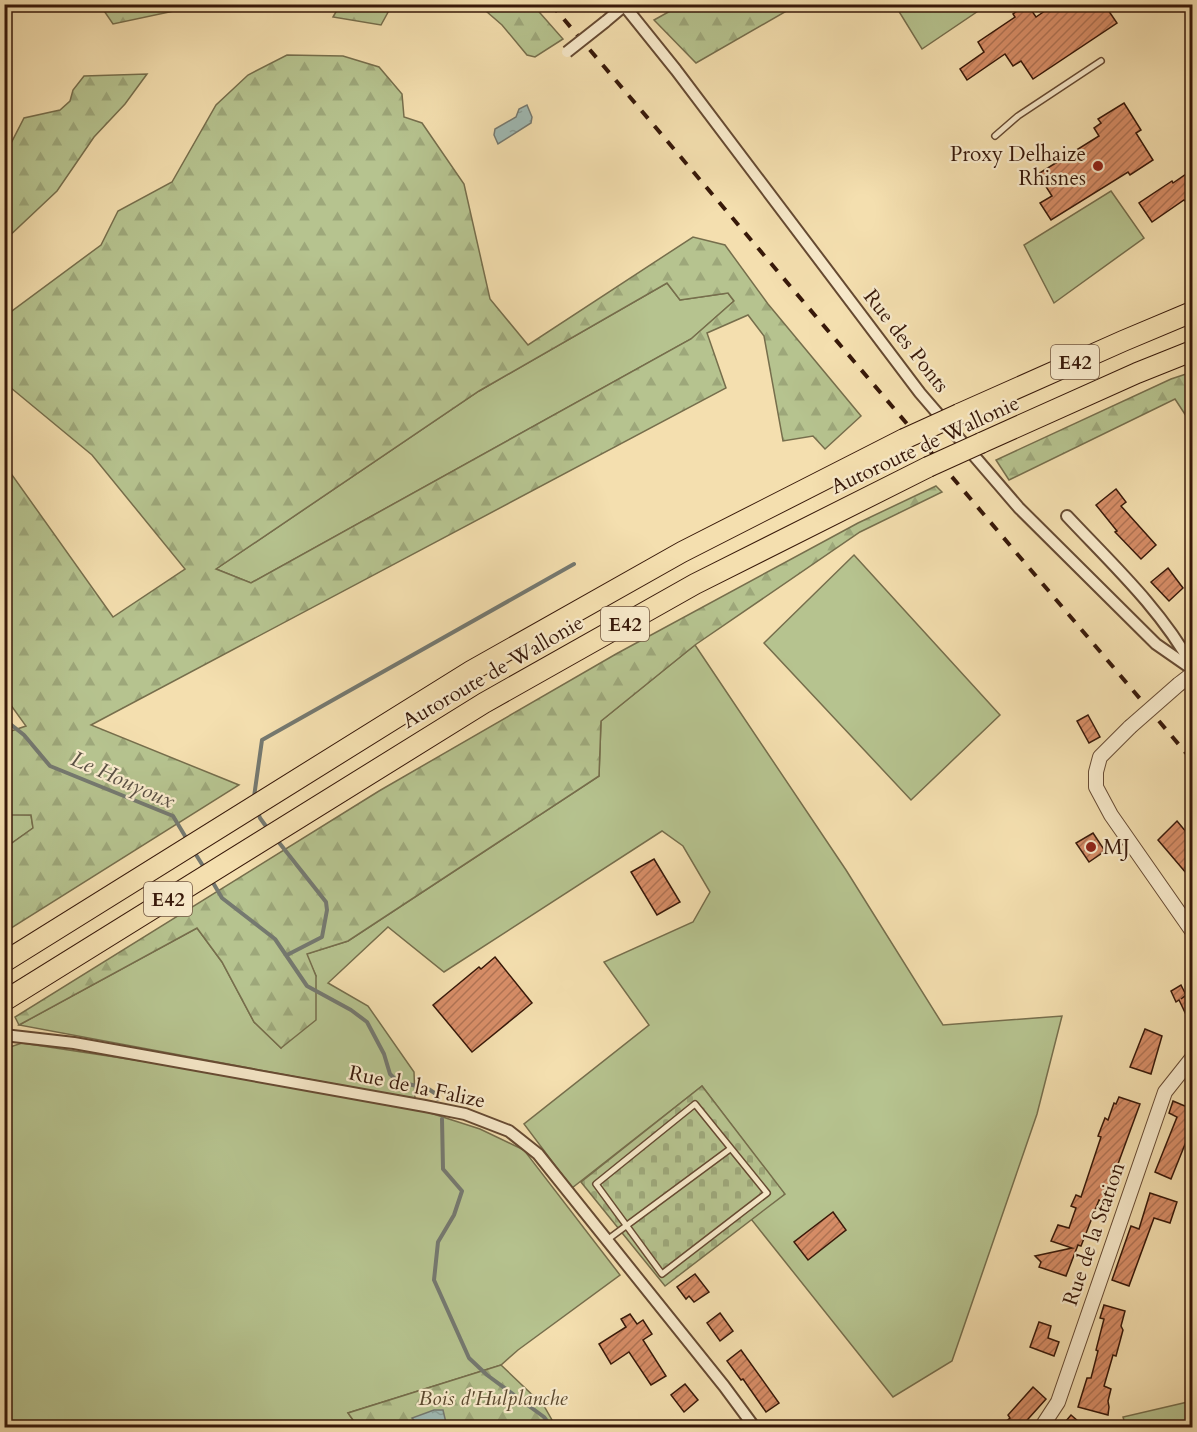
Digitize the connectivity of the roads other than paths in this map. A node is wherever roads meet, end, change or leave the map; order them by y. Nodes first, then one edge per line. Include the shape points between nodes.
1 (623, 5) edge
2 (567, 52) dead end
3 (1101, 61) dead end
4 (995, 136) dead end
5 (1192, 312) edge
6 (1192, 351) edge
7 (1067, 516) dead end
8 (1192, 670) edge
9 (1192, 931) edge
10 (4, 962) edge
11 (4, 1001) edge
12 (4, 1035) edge
13 (1192, 1058) edge
14 (730, 1149) junction
15 (627, 1225) junction
16 (607, 1240) junction
17 (755, 1428) edge
18 (1041, 1428) edge

1 - 2 street, bridge
1 - 8 street, Rue des Ponts via 958,438 1019,508 1156,644
3 - 4 lane via 1018,116
5 - 10 highway, Autoroute de Wallonie / E42, bridge via 904,439 682,552 471,671
6 - 11 highway, Autoroute de Wallonie / E42, bridge via 928,467 685,590 484,702
7 - 8 street via 1160,616 1179,641
8 - 9 street, bridge via 1100,757 1096,772 1096,788 1111,815
12 - 16 street, Rue de la Falize via 74,1042 465,1114 509,1131 538,1154
13 - 18 street, Rue de la Station via 1166,1092 1058,1402
14 - 15 lane
14 - 15 lane via 695,1104 596,1184
14 - 15 lane via 767,1193 662,1274
15 - 16 lane
16 - 17 street, Rue de la Falize

